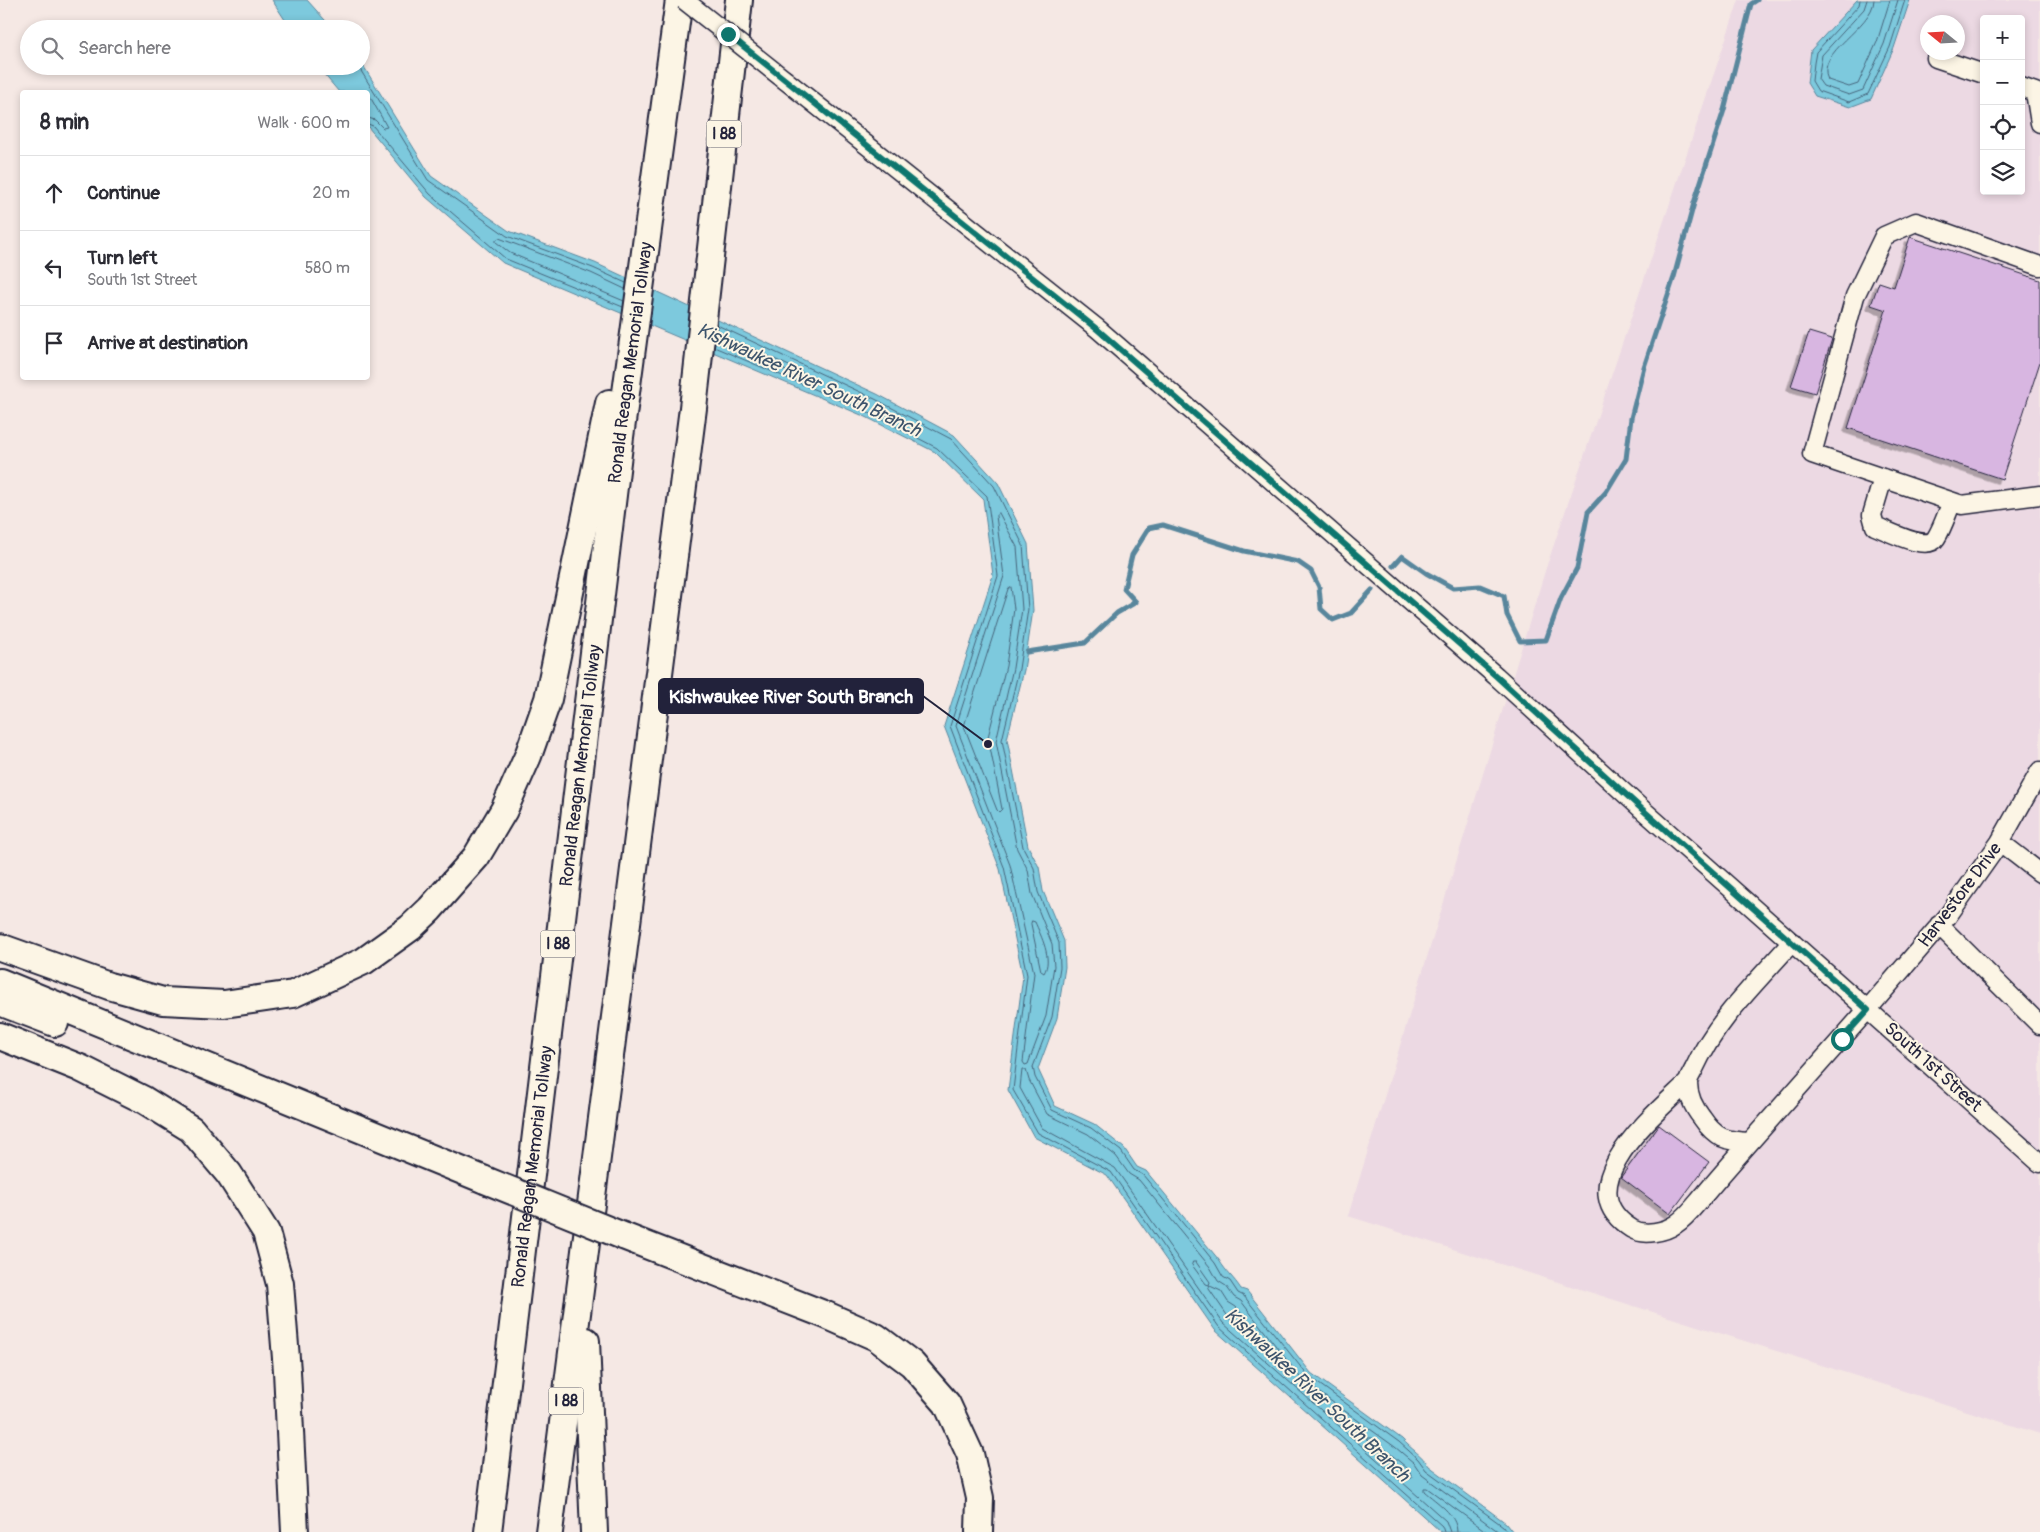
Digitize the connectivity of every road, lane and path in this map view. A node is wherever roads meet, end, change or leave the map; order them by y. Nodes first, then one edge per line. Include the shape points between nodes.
1 (679, 0) edge
2 (684, 0) edge
3 (739, 0) edge
4 (1942, 60) edge
5 (1980, 73) edge
6 (2025, 88) edge
7 (2040, 123) edge
8 (2040, 266) edge
9 (627, 357) junction
10 (1883, 478) junction
11 (2040, 495) edge
12 (1952, 502) junction
13 (2040, 772) edge
14 (2000, 842) junction
15 (2040, 873) edge
16 (1939, 926) junction
17 (1792, 942) junction
18 (0, 947) edge
19 (0, 982) edge
20 (0, 1002) edge
21 (1868, 1010) junction
22 (2040, 1025) edge
23 (0, 1036) edge
24 (1688, 1082) junction
25 (1750, 1142) junction
26 (2040, 1163) edge
27 (486, 1187) junction
28 (622, 1242) junction
29 (582, 1270) junction
30 (295, 1532) edge
31 (488, 1532) edge
32 (549, 1532) edge
33 (594, 1532) edge
34 (961, 1532) edge
35 (979, 1532) edge

1 - 9 highway, Ronald Reagan Memorial Tollway via 637,306
2 - 17 street, South 1st Street, bridge via 1098,330 1496,676
3 - 29 highway, I 88 via 693,408
4 - 5 street
6 - 7 street via 2035,92
8 - 10 street via 1916,222 1884,236 1855,296 1812,454
9 - 18 highway via 607,410 548,699 528,756 491,835 430,910 364,961 311,986 293,994 224,1004 163,1001 109,986
9 - 31 highway, Ronald Reagan Memorial Tollway / I 88
10 - 12 street
10 - 12 street via 1872,515 1875,526 1918,543 1929,544 1936,539
11 - 12 street via 1962,505
13 - 14 street, Harvestore Drive
14 - 15 street
14 - 16 street, Harvestore Drive
16 - 21 street, Harvestore Drive
16 - 22 street
17 - 21 street, South 1st Street
17 - 24 street via 1732,1009 1701,1053
19 - 27 highway
20 - 27 highway
21 - 25 street, Harvestore Drive
21 - 26 street, South 1st Street
23 - 30 highway via 80,1068 144,1100 191,1129 229,1174 266,1232 280,1284
24 - 25 street via 1691,1102 1710,1131 1728,1141
24 - 25 street, Harvestore Drive via 1619,1153 1607,1184 1608,1206 1619,1220 1634,1230 1656,1233 1676,1225
27 - 28 highway
28 - 34 highway via 841,1338 887,1365 923,1400 949,1443 963,1493
28 - 35 highway via 851,1326 876,1337 912,1364 947,1404 970,1454 980,1498
29 - 32 highway, I 88
29 - 33 highway

